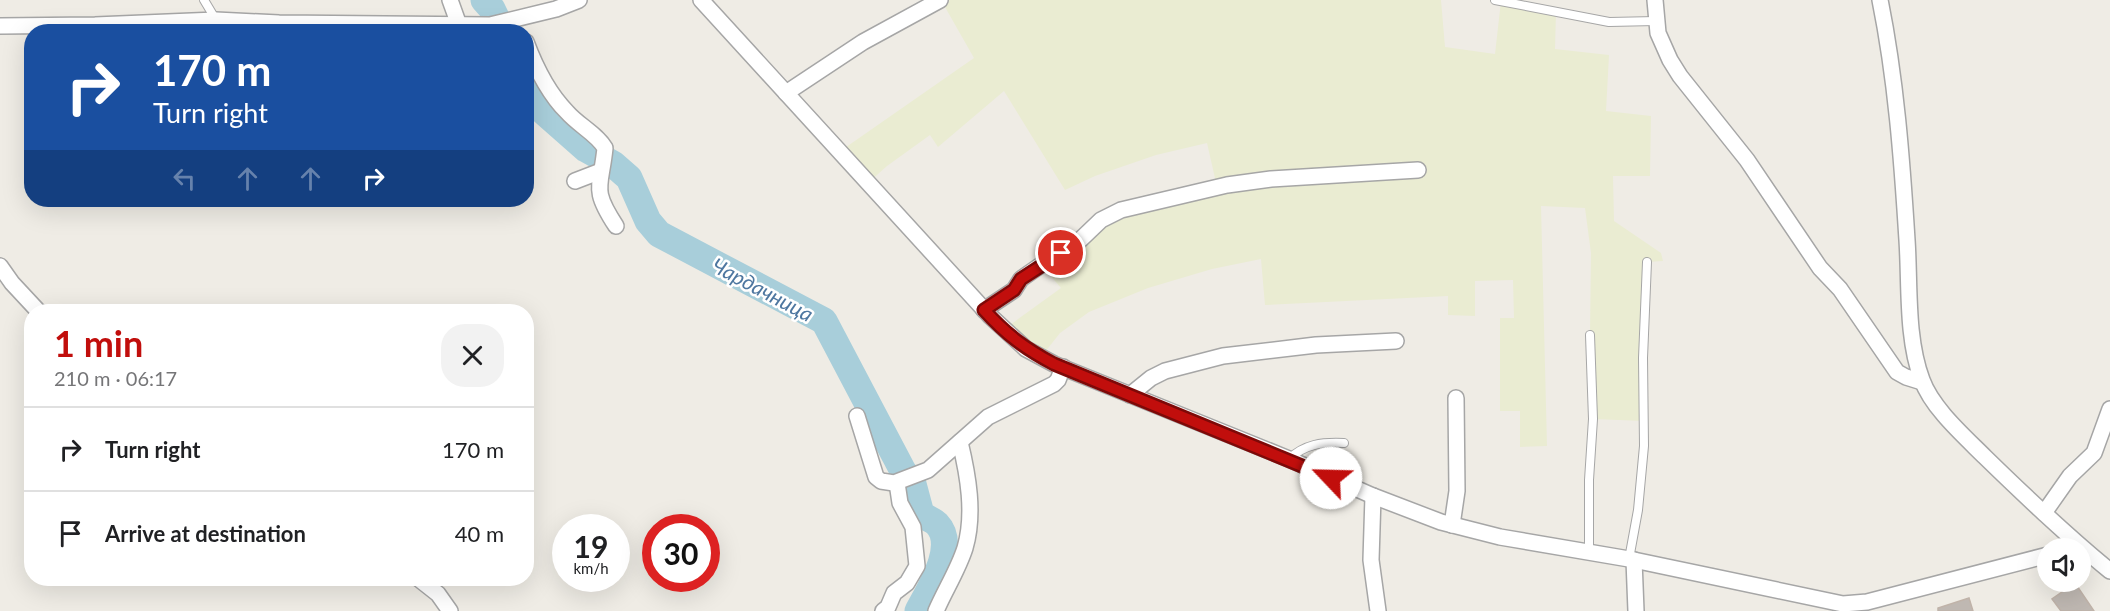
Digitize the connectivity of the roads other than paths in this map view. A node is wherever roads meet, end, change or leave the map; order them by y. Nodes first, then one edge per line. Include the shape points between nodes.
1 (204, 0) edge
2 (450, 0) edge
3 (579, 0) edge
4 (701, 0) edge
5 (940, 0) edge
6 (1495, 0) edge
7 (1655, 0) edge
8 (1880, 0) edge
9 (216, 20) junction
10 (1656, 21) junction
11 (135, 24) edge
12 (369, 24) edge
13 (459, 24) edge
14 (516, 24) edge
15 (0, 26) edge
16 (24, 26) edge
17 (534, 59) edge
18 (786, 93) junction
19 (602, 163) junction
20 (1418, 170) dead end
21 (575, 181) dead end
22 (616, 226) dead end
23 (1647, 262) dead end
24 (0, 266) edge
25 (32, 304) edge
26 (984, 310) junction
27 (1590, 335) dead end
28 (1396, 340) dead end
29 (1063, 368) junction
30 (1922, 382) junction
31 (1130, 395) junction
32 (1456, 398) dead end
33 (2110, 409) edge
34 (857, 416) dead end
35 (960, 442) junction
36 (1344, 443) dead end
37 (1288, 459) junction
38 (905, 480) junction
39 (1373, 496) junction
40 (2044, 513) junction
41 (1452, 525) junction
42 (2064, 538) edge
43 (1589, 552) junction
44 (2037, 558) edge
45 (2091, 558) edge
46 (1631, 559) junction
47 (2110, 570) edge
48 (428, 586) edge
49 (450, 611) edge
50 (883, 611) edge
51 (936, 611) edge
52 (1378, 611) edge
53 (1636, 611) edge

1 - 9 lane
2 - 13 street
3 - 14 street
4 - 18 street
5 - 18 street via 863,42
6 - 10 lane via 1609,21
7 - 10 street
8 - 30 street via 1895,92 1910,315
9 - 11 street
9 - 12 street
10 - 30 street via 1663,45 1680,76 1747,160 1885,357 1897,372
15 - 16 street
17 - 19 street via 565,110 602,143
18 - 26 street
19 - 21 street
19 - 22 street via 598,192
20 - 26 street via 1271,179 1227,185 1121,210 1101,220 1078,242 1021,279 1014,290
23 - 46 lane via 1644,446
24 - 25 street
26 - 29 street via 1026,349
27 - 43 lane via 1593,419
28 - 31 street via 1223,356 1165,371
29 - 31 street
29 - 35 street via 1054,384 988,417
30 - 40 street via 1962,434
31 - 37 street
32 - 41 street
33 - 40 street via 2094,453 2070,476
34 - 38 street via 876,477 888,483
35 - 38 street via 928,470
35 - 51 street via 968,476 969,531
36 - 37 lane via 1314,444
37 - 39 street
38 - 50 street via 900,503 913,527 917,566
39 - 41 street
39 - 52 street via 1371,560
40 - 42 street
41 - 43 street
43 - 46 street
44 - 46 street via 1867,602 1843,604
45 - 47 street
46 - 53 street
48 - 49 street

